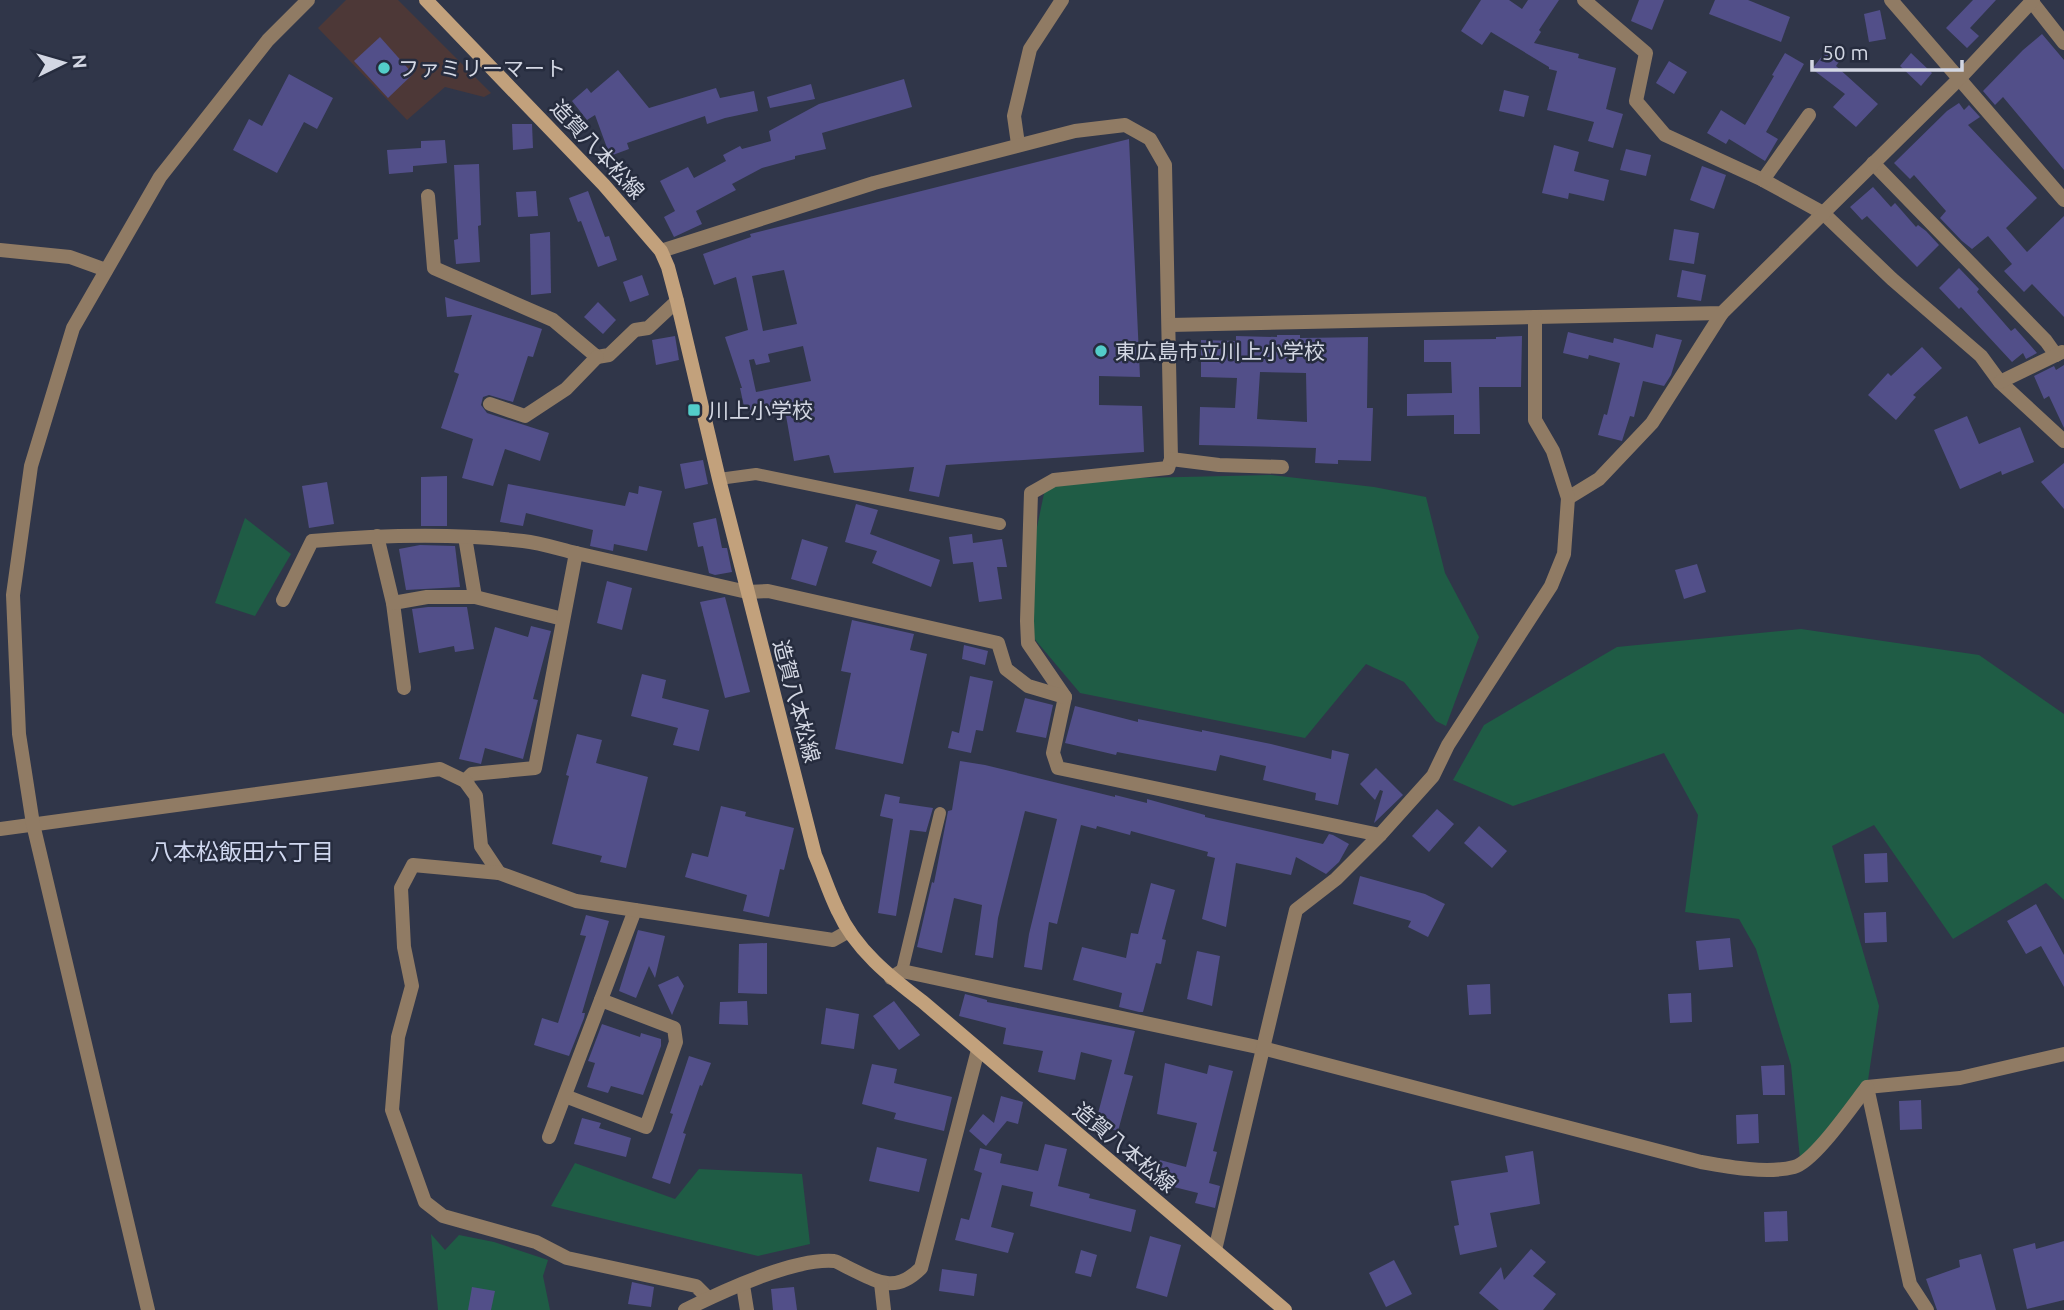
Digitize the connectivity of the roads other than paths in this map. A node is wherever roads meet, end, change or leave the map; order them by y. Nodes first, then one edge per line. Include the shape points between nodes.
1 (307, 0) edge
2 (426, 0) edge
3 (1062, 0) edge
4 (1584, 0) edge
5 (1891, 0) edge
6 (2032, 1) edge
7 (2064, 43) edge
8 (1960, 78) junction
9 (1809, 115) dead end
10 (1018, 144) junction
11 (1873, 163) junction
12 (1763, 180) junction
13 (428, 196) dead end
14 (2064, 200) edge
15 (1823, 213) junction
16 (0, 250) edge
17 (661, 251) junction
18 (106, 270) junction
19 (677, 301) junction
20 (1722, 313) junction
21 (1535, 317) junction
22 (1170, 325) junction
23 (2060, 353) edge
24 (597, 357) junction
25 (2000, 382) junction
26 (490, 404) dead end
27 (2064, 441) edge
28 (1171, 459) junction
29 (1282, 467) dead end
30 (719, 480) junction
31 (1568, 498) junction
32 (1000, 524) dead end
33 (377, 536) junction
34 (465, 537) junction
35 (576, 554) junction
36 (747, 592) junction
37 (475, 597) junction
38 (283, 600) dead end
39 (393, 603) junction
40 (563, 619) junction
41 (404, 688) dead end
42 (1065, 697) junction
43 (465, 781) junction
44 (940, 813) dead end
45 (33, 824) junction
46 (0, 829) edge
47 (1380, 835) junction
48 (499, 873) junction
49 (635, 910) junction
50 (849, 931) junction
51 (897, 974) junction
52 (601, 1000) junction
53 (1262, 1048) junction
54 (978, 1050) junction
55 (2064, 1054) edge
56 (1867, 1087) junction
57 (565, 1096) junction
58 (549, 1137) dead end
59 (1215, 1250) junction
60 (881, 1283) junction
61 (743, 1285) junction
62 (708, 1298) junction
63 (148, 1310) edge
64 (685, 1310) edge
65 (747, 1310) edge
66 (884, 1310) edge
67 (1284, 1310) edge
68 (1927, 1310) edge

1 - 18 street via 268,40 159,177
2 - 17 main road, 造賀八本松線
3 - 10 street via 1030,49 1014,116
4 - 12 street via 1646,53 1636,101 1665,135
5 - 8 street
6 - 7 street
6 - 8 street
8 - 11 street
8 - 14 street
9 - 12 street
10 - 17 street via 874,183
10 - 22 street via 1125,125 1150,139 1165,165
11 - 15 street
11 - 23 street
12 - 15 street
13 - 24 street via 434,268 553,320
15 - 20 street
15 - 25 street via 1981,356
16 - 18 street via 70,257
17 - 19 main road, 造賀八本松線
18 - 45 street via 73,328 30,467 13,595 19,734
19 - 24 street via 648,328 635,330 609,355
19 - 30 main road, 造賀八本松線
20 - 21 street
20 - 31 street via 1652,423 1599,480
21 - 22 street
21 - 31 street via 1535,421 1553,451
22 - 28 street
23 - 25 street
24 - 26 street via 566,389 525,416
25 - 27 street
28 - 29 street
28 - 42 street via 1167,468 1054,480 1031,493 1028,643
30 - 32 lane via 756,474
30 - 36 main road, 造賀八本松線
31 - 47 street via 1564,554 1551,586 1448,745 1433,776
33 - 34 street
33 - 38 street via 312,541
33 - 39 street
34 - 35 street via 526,541
34 - 37 street
35 - 36 street
35 - 40 street
36 - 42 street via 768,591 998,643 1006,669 1028,686
36 - 50 main road, 造賀八本松線 via 815,855
37 - 39 street via 427,597
37 - 40 street
39 - 41 street
40 - 43 street via 535,768 472,774
42 - 47 street via 1053,753 1058,768
43 - 45 street via 440,769
43 - 48 street via 476,796 481,846
44 - 51 lane
45 - 46 street
45 - 63 street
47 - 53 street via 1336,879 1296,910
48 - 49 street via 576,901
48 - 62 street via 413,865 401,888 404,947 412,986 398,1037 392,1110 425,1202 443,1216 536,1242 567,1258 696,1286
49 - 50 street via 834,940
49 - 52 street
50 - 51 main road, 造賀八本松線
51 - 53 street
51 - 54 main road, 造賀八本松線
52 - 57 street
52 - 57 street via 674,1028 676,1042 646,1127
53 - 56 street via 1747,1170 1796,1167 1812,1157
53 - 59 street
54 - 59 main road, 造賀八本松線
54 - 60 street via 922,1268 909,1280
55 - 56 street via 1960,1078
56 - 68 street via 1910,1283
57 - 58 street
59 - 67 main road, 造賀八本松線
60 - 61 street via 836,1261 793,1266
60 - 66 street
61 - 62 street
61 - 65 street
62 - 64 street

